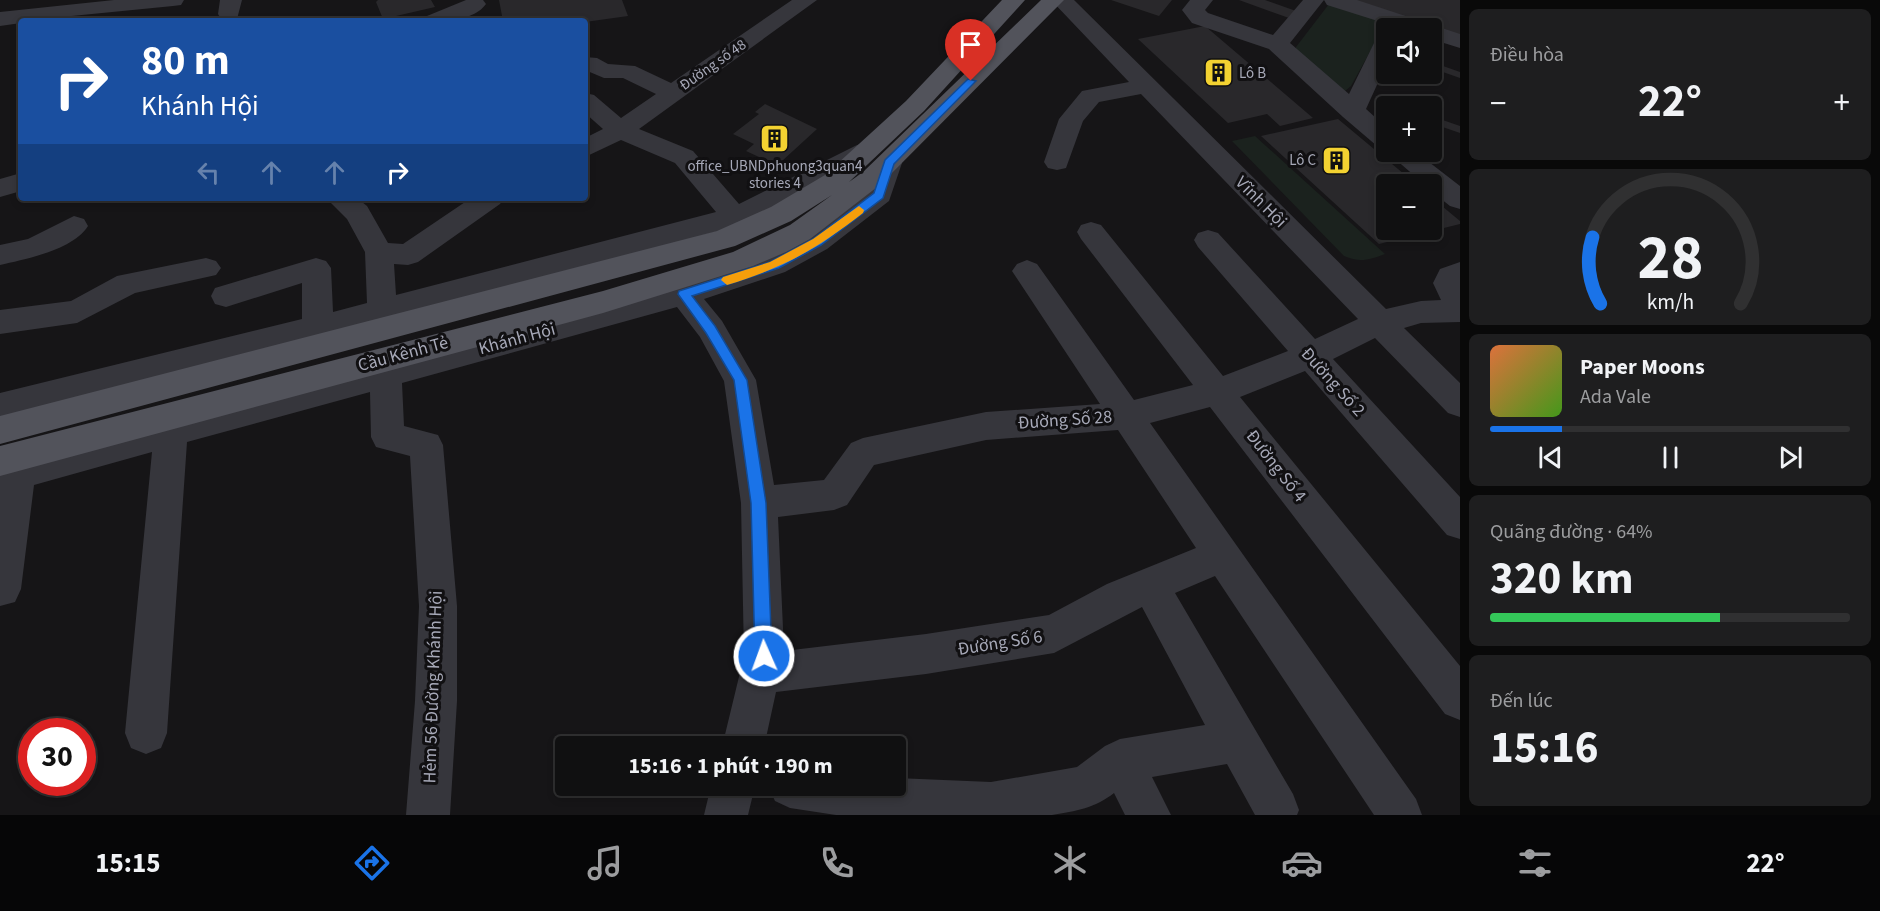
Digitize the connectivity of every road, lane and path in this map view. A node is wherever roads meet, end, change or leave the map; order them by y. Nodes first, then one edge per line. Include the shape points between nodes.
1 (173, 0) edge
2 (766, 0) edge
3 (1014, 0) edge
4 (1053, 0) edge
5 (1062, 0) edge
6 (1314, 0) edge
7 (1335, 0) edge
8 (124, 2) edge
9 (800, 5) edge
10 (1197, 5) edge
11 (476, 8) edge
12 (444, 18) edge
13 (0, 19) edge
14 (1376, 22) edge
15 (1442, 35) edge
16 (1460, 41) edge
17 (1277, 44) junction
18 (589, 63) dead end
19 (1376, 63) edge
20 (1146, 86) junction
21 (673, 93) junction
22 (588, 103) edge
23 (1352, 112) junction
24 (620, 130) junction
25 (1376, 132) edge
26 (588, 146) edge
27 (878, 157) junction
28 (1057, 162) dead end
29 (1412, 162) edge
30 (1436, 162) edge
31 (1460, 171) edge
32 (18, 183) edge
33 (0, 188) edge
34 (1460, 200) edge
35 (343, 201) edge
36 (486, 201) edge
37 (735, 217) junction
38 (791, 223) junction
39 (74, 226) dead end
40 (1091, 232) dead end
41 (1208, 240) dead end
42 (379, 252) junction
43 (0, 255) edge
44 (206, 268) dead end
45 (1027, 271) dead end
46 (684, 294) junction
47 (1457, 294) edge
48 (226, 296) dead end
49 (382, 310) junction
50 (0, 322) edge
51 (1380, 322) junction
52 (318, 327) junction
53 (1309, 356) junction
54 (386, 375) junction
55 (1217, 392) junction
56 (1460, 404) edge
57 (0, 406) edge
58 (1126, 416) junction
59 (0, 430) edge
60 (171, 432) junction
61 (6, 471) edge
62 (759, 503) junction
63 (1460, 523) edge
64 (1222, 555) junction
65 (1150, 585) junction
66 (2, 589) dead end
67 (761, 674) junction
68 (1460, 699) edge
69 (146, 733) dead end
70 (746, 736) edge
71 (1237, 741) junction
72 (1120, 761) junction
73 (731, 796) edge
74 (856, 796) edge
75 (1277, 810) dead end
76 (429, 815) edge
77 (726, 815) edge
78 (1149, 815) edge
79 (1400, 815) edge

1 - 8 street
2 - 9 street
3 - 27 main road, Khánh Hội via 915,106
4 - 27 main road, Khánh Hội
5 - 20 street, Vĩnh Hội
6 - 17 street
7 - 14 street
8 - 13 street
9 - 21 street, Đường số 48
10 - 17 street via 1200,18
11 - 12 street
15 - 16 street
17 - 23 street
18 - 21 street via 604,71 627,71
19 - 23 street
20 - 28 street via 1091,96 1071,119
20 - 51 street, Vĩnh Hội
21 - 24 street, Đường số 48
22 - 24 street
23 - 25 street
24 - 26 street, Đường số 48
24 - 37 street via 684,157
27 - 37 street, Khánh Hội
27 - 38 main road, Khánh Hội
27 - 46 street, Khánh Hội via 879,195 817,242 774,265
29 - 34 street
30 - 31 street
32 - 33 street
35 - 42 street via 357,213
36 - 42 street via 408,255
37 - 49 street, Khánh Hội
38 - 59 main road, Cầu Kênh Tẻ
38 - 61 main road, Cầu Kênh Tẻ via 743,260
39 - 43 street via 36,247
40 - 55 street, Đường Số 4
41 - 53 street, Đường Số 2
42 - 49 street
44 - 50 street via 127,284 77,312
45 - 58 street
46 - 54 street, Khánh Hội
46 - 62 street via 711,329 740,380
47 - 51 street, Đường Số 28 via 1421,312
48 - 52 street via 316,268
49 - 52 street, Khánh Hội
51 - 53 street, Đường Số 28
51 - 56 street, Vĩnh Hội
52 - 57 street, Khánh Hội
53 - 55 street, Đường Số 28
53 - 63 street, Đường Số 2
54 - 60 street, Khánh Hội
54 - 76 street, Hẻm 56 Đường Khánh Hội via 388,437 426,445 438,606
55 - 58 street, Đường Số 28
55 - 68 street, Đường Số 4
58 - 62 street, Đường Số 28 via 986,426 863,453 834,494
58 - 64 street
60 - 61 street, Khánh Hội
60 - 69 street
61 - 66 street
62 - 67 street via 764,656
64 - 65 street, Đường Số 6
64 - 79 street
65 - 67 street, Đường Số 6 via 1054,634
65 - 71 street
67 - 70 street
71 - 72 street
71 - 75 street
72 - 74 street via 1086,787 991,804
72 - 78 street
73 - 77 street

